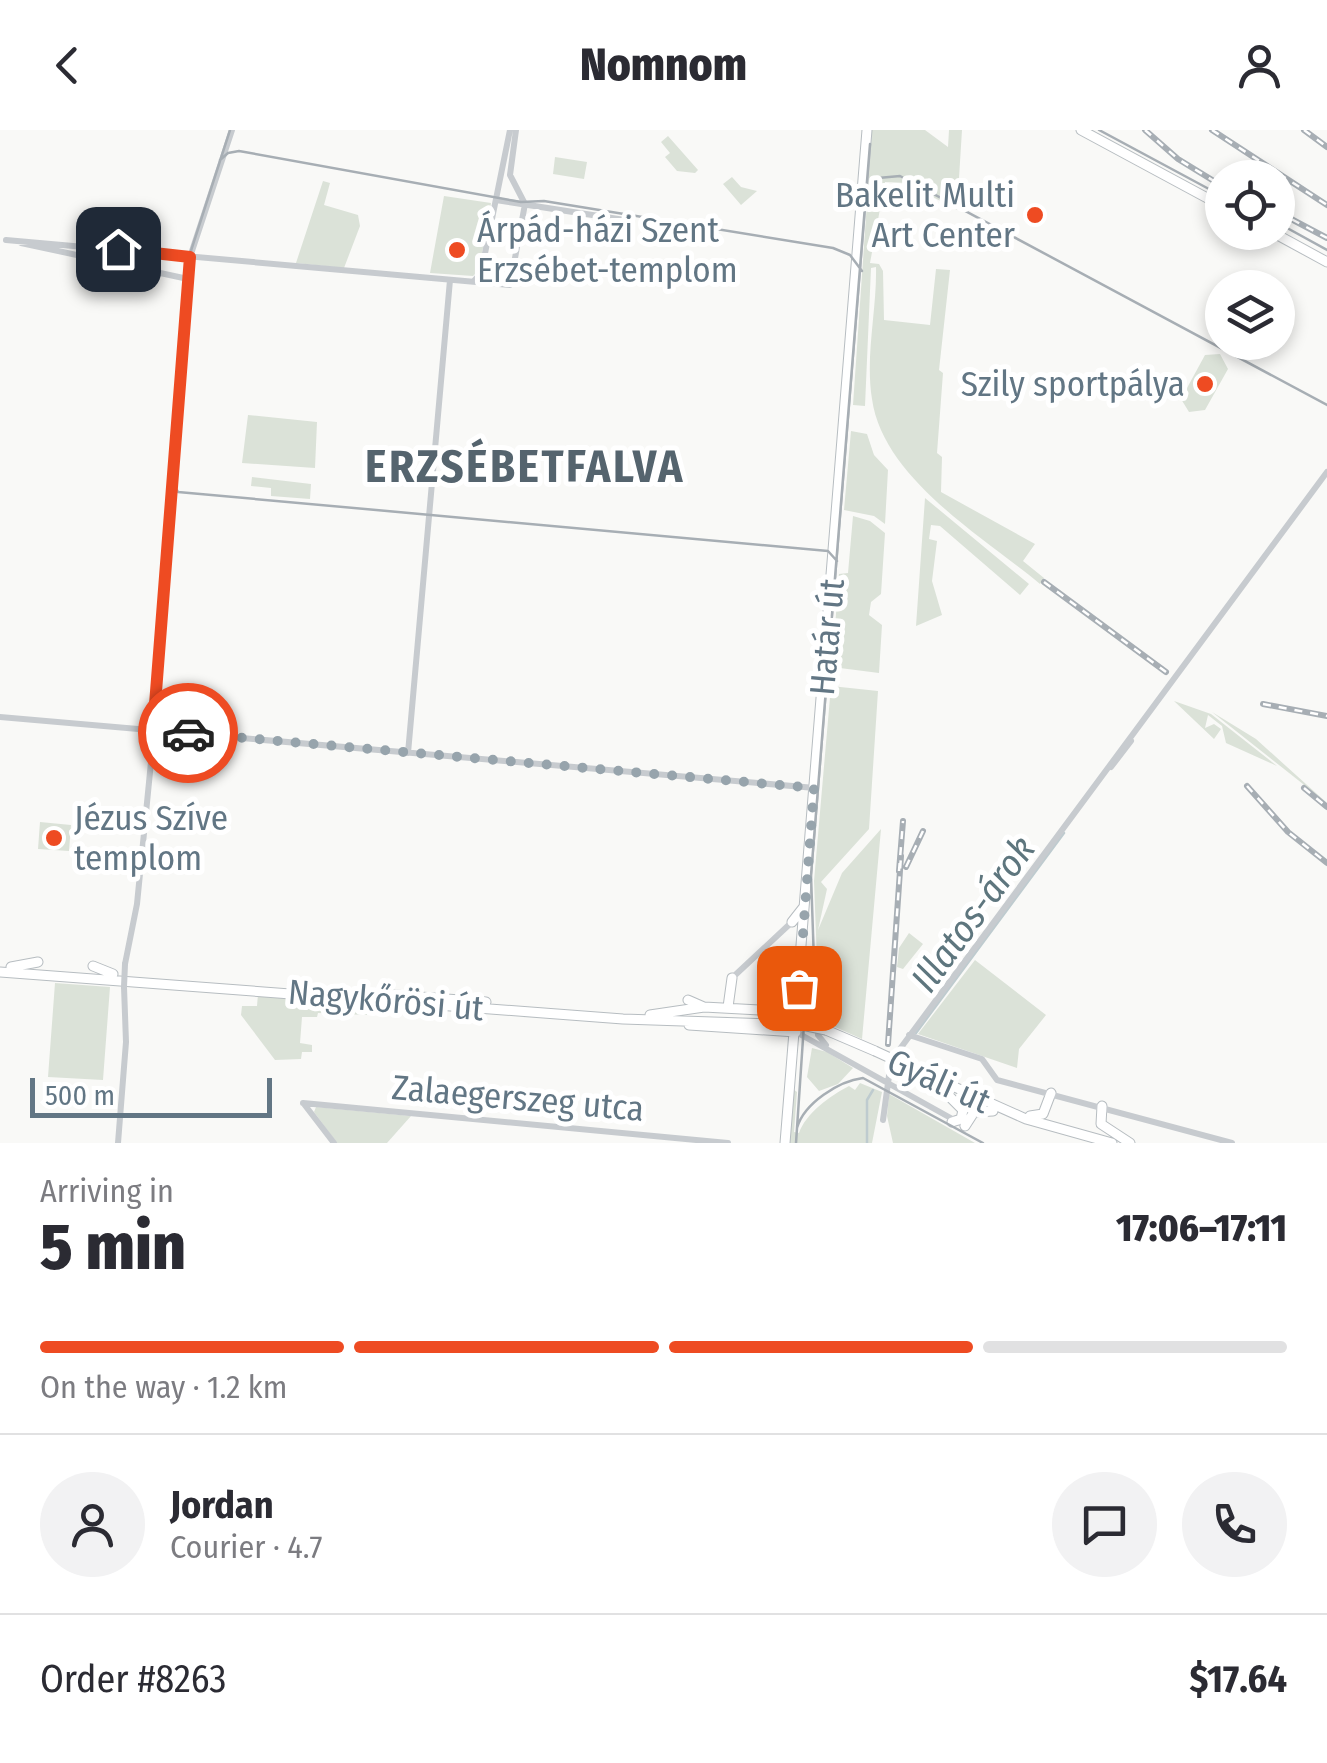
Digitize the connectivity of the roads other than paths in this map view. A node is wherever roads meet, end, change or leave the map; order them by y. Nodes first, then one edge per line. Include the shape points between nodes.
1 (232, 130) edge
2 (513, 130) edge
3 (868, 130) edge
4 (1081, 130) edge
5 (1092, 130) edge
6 (1205, 193) edge
7 (1205, 194) edge
8 (494, 200) junction
9 (525, 204) junction
10 (631, 220) dead end
11 (3, 239) edge
12 (1295, 242) edge
13 (190, 257) junction
14 (1327, 260) edge
15 (481, 273) junction
16 (188, 279) junction
17 (450, 280) junction
18 (473, 282) junction
19 (485, 283) junction
20 (1327, 472) edge
21 (0, 717) edge
22 (153, 730) junction
23 (408, 753) junction
24 (814, 788) junction
25 (798, 921) junction
26 (38, 962) dead end
27 (93, 966) dead end
28 (4, 969) edge
29 (113, 974) junction
30 (732, 978) joint
31 (728, 1007) junction
32 (798, 1012) junction
33 (650, 1015) junction
34 (667, 1020) junction
35 (773, 1022) junction
36 (796, 1032) junction
37 (909, 1034) junction
38 (831, 1049) junction
39 (897, 1064) junction
40 (861, 1066) junction
41 (886, 1070) junction
42 (874, 1075) junction
43 (886, 1083) junction
44 (940, 1086) junction
45 (1051, 1093) junction
46 (1102, 1106) junction
47 (993, 1111) junction
48 (1016, 1115) junction
49 (882, 1120) dead end
50 (952, 1122) junction
51 (965, 1126) joint
52 (118, 1143) edge
53 (334, 1143) edge
54 (728, 1143) edge
55 (785, 1143) edge
56 (1092, 1143) edge
57 (1112, 1143) edge
58 (1130, 1143) edge
59 (1232, 1143) edge

1 - 13 street
2 - 8 street
2 - 9 street via 510,175
3 - 24 main road, Határ út
4 - 7 main road
5 - 6 main road
8 - 9 street
8 - 15 street
9 - 10 street
9 - 19 street via 510,285
11 - 13 street
11 - 16 street
12 - 14 main road
13 - 16 street
13 - 17 street
15 - 18 street
15 - 19 street
16 - 22 street
17 - 18 street
17 - 23 street
18 - 19 street
20 - 37 street
21 - 22 street
22 - 23 street
22 - 52 street, bridge via 124,982
23 - 24 street
24 - 25 main road, Határ út
25 - 30 street
25 - 32 main road, Határ út
26 - 28 main road
27 - 29 main road
28 - 29 main road, Nagykőrösi út
28 - 34 main road, Nagykőrösi út
29 - 33 main road, Nagykőrösi út
30 - 31 main road
31 - 32 main road
31 - 33 main road via 698,1001
32 - 36 main road, Határ út
32 - 38 street via 817,1018 819,1037
33 - 35 main road, Nagykőrösi út
34 - 35 main road, Nagykőrösi út
34 - 36 main road
35 - 39 main road, Gyáli út, bridge via 826,1032
36 - 38 street
36 - 55 main road, Határ út
37 - 39 street
37 - 45 street, Gyáli út via 982,1060 997,1080
38 - 40 street
39 - 40 street
39 - 41 street
39 - 44 main road, Gyáli út
39 - 48 main road, Gyáli út
40 - 42 street
41 - 42 street
41 - 43 street
42 - 43 street
43 - 49 street
43 - 50 street
44 - 47 main road, Gyáli út
44 - 50 main road via 964,1110
45 - 46 street, Gyáli út
45 - 48 main road via 1042,1116
46 - 58 main road via 1099,1121
46 - 59 street, Gyáli út
47 - 51 main road via 974,1112
47 - 56 main road, Gyáli út
48 - 57 main road, Gyáli út
50 - 51 street
53 - 54 street, Zalaegerszeg utca via 303,1103

